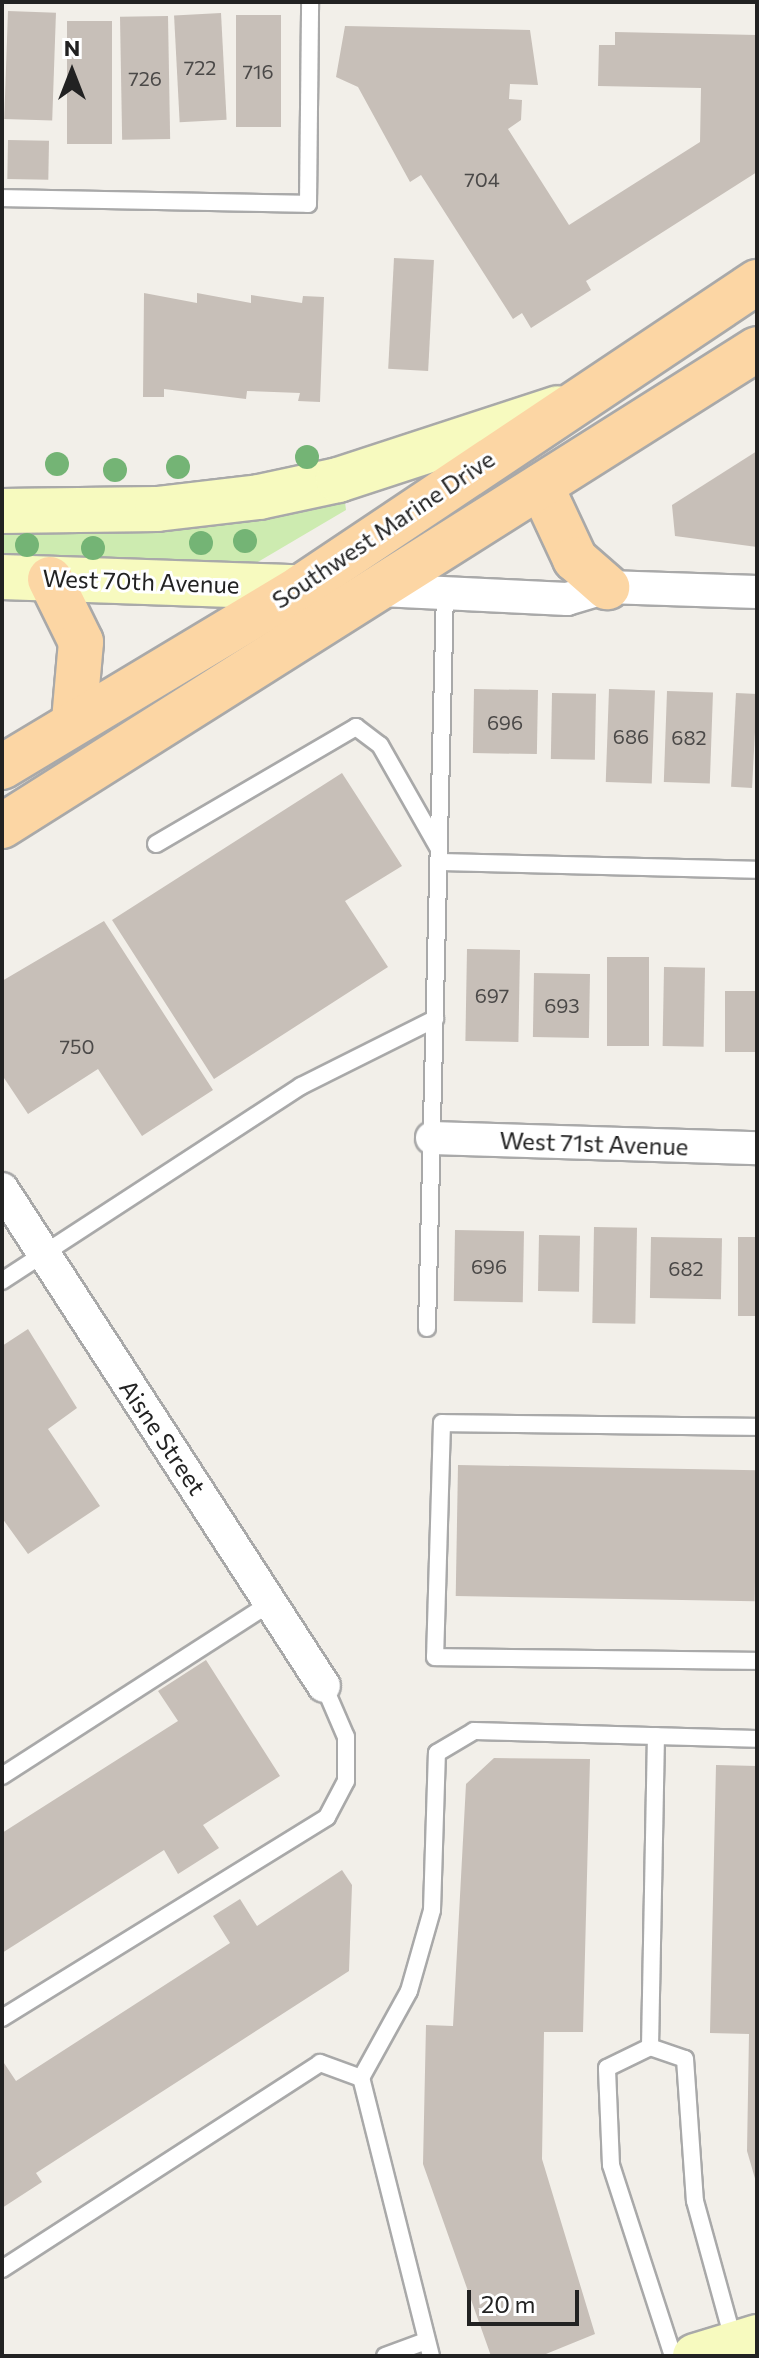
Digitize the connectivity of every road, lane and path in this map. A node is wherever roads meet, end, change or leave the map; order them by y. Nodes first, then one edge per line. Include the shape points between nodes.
1 (310, 2) edge
2 (2, 198) edge
3 (757, 282) edge
4 (757, 349) edge
5 (570, 404) junction
6 (541, 486) junction
7 (2, 511) edge
8 (2, 577) edge
9 (50, 579) junction
10 (301, 587) junction
11 (607, 587) junction
12 (381, 590) junction
13 (757, 592) edge
14 (445, 594) junction
15 (74, 721) junction
16 (2, 767) edge
17 (2, 826) edge
18 (156, 844) dead end
19 (439, 856) junction
20 (757, 870) edge
21 (435, 1019) junction
22 (432, 1138) junction
23 (757, 1148) edge
24 (2, 1189) edge
25 (42, 1255) junction
26 (2, 1281) edge
27 (427, 1328) dead end
28 (757, 1427) edge
29 (272, 1602) junction
30 (757, 1661) edge
31 (324, 1686) joint
32 (656, 1736) junction
33 (757, 1739) edge
34 (2, 1776) edge
35 (2, 2018) edge
36 (650, 2047) junction
37 (361, 2078) junction
38 (2, 2269) edge
39 (729, 2346) edge
40 (428, 2348) edge
41 (385, 2356) edge
42 (673, 2356) edge

1 - 2 lane via 308,204
3 - 5 main road, Southwest Marine Drive
4 - 6 main road, Southwest Marine Drive
5 - 7 main road via 338,480 259,497 157,509
5 - 10 main road, Southwest Marine Drive
6 - 11 main road via 575,559
6 - 12 main road, Southwest Marine Drive
8 - 9 main road, West 70th Avenue
9 - 10 main road, West 70th Avenue
9 - 15 main road via 81,642
10 - 12 main road, West 70th Avenue
10 - 15 main road, Southwest Marine Drive
11 - 13 street, West 70th Avenue
11 - 14 street, West 70th Avenue via 567,599
12 - 14 street, West 70th Avenue
12 - 17 main road, Southwest Marine Drive
14 - 19 lane
15 - 16 main road, Southwest Marine Drive
18 - 19 lane via 356,727 380,745
19 - 20 lane
19 - 21 lane
21 - 22 lane
21 - 25 lane via 301,1086
22 - 23 street, West 71st Avenue
22 - 27 lane
24 - 25 street, Aisne Street
25 - 26 lane
25 - 29 street, Aisne Street
28 - 30 lane via 442,1423 435,1657
29 - 31 street, Aisne Street
29 - 34 lane
31 - 35 lane via 346,1737 346,1781 327,1817
32 - 33 lane
32 - 36 lane
32 - 37 lane via 474,1731 437,1753 432,1910 409,1991
36 - 39 lane via 685,2059 695,2201
36 - 42 lane via 607,2068 611,2165
37 - 38 lane via 320,2063
37 - 40 lane
40 - 41 lane

